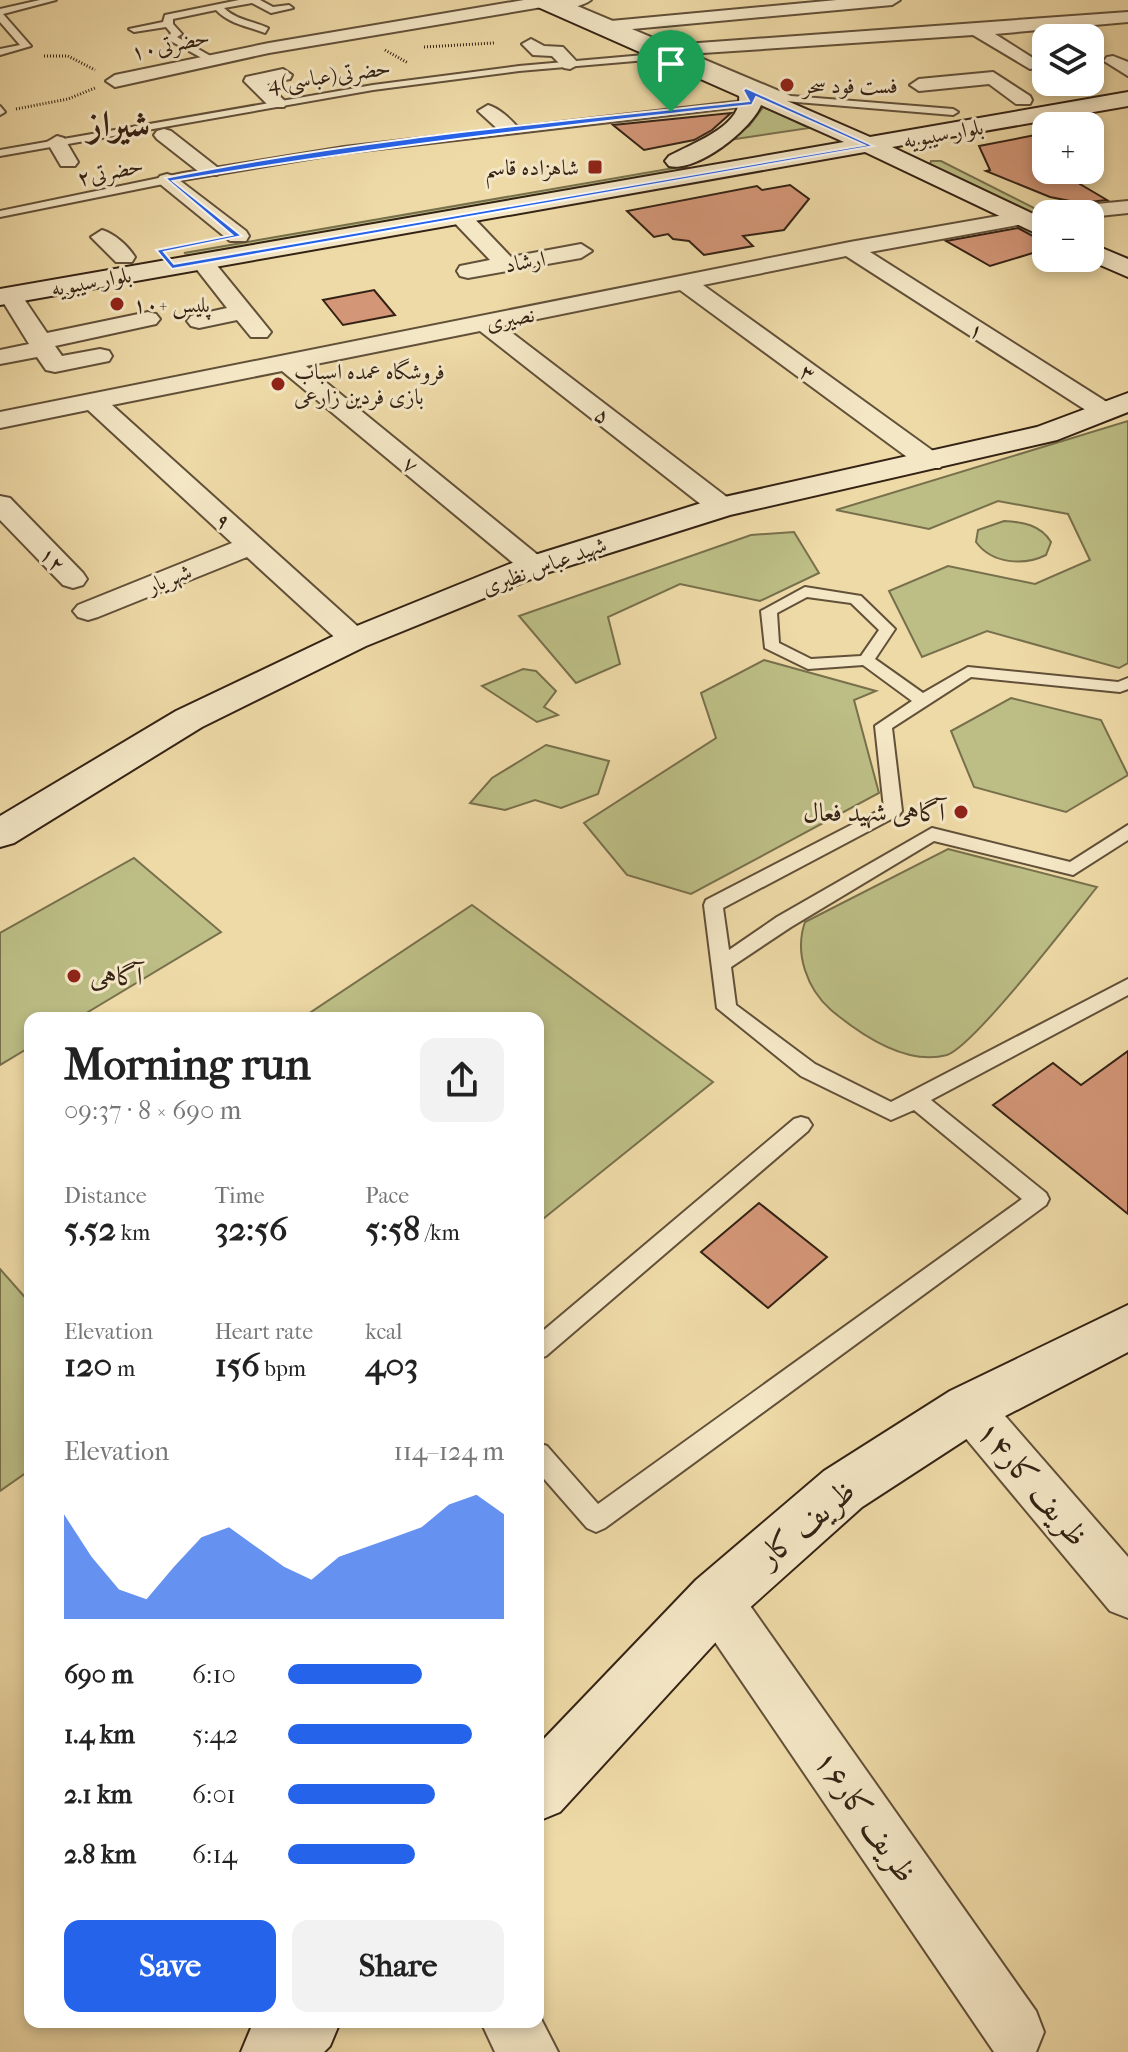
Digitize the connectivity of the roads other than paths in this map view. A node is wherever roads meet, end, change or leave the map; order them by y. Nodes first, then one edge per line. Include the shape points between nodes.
1 (52, 0) edge
2 (193, 0) edge
3 (253, 0) edge
4 (583, 0) edge
5 (892, 0) edge
6 (549, 2) edge
7 (12, 4) edge
8 (213, 8) junction
9 (289, 8) dead end
10 (0, 14) edge
11 (1128, 17) edge
12 (168, 24) junction
13 (608, 26) junction
14 (134, 29) dead end
15 (265, 30) dead end
16 (977, 30) junction
17 (531, 44) dead end
18 (0, 52) edge
19 (666, 53) junction
20 (211, 60) junction
21 (570, 64) junction
22 (1030, 64) dead end
23 (283, 75) dead end
24 (115, 81) road end
25 (1128, 82) edge
26 (919, 85) dead end
27 (755, 95) junction
28 (1128, 99) edge
29 (1023, 100) junction
30 (277, 103) junction
31 (956, 110) junction
32 (488, 111) dead end
33 (976, 127) junction
34 (509, 129) junction
35 (841, 132) junction
36 (164, 135) dead end
37 (57, 142) junction
38 (214, 145) dead end
39 (871, 146) junction
40 (181, 151) junction
41 (0, 153) edge
42 (677, 161) junction
43 (68, 162) dead end
44 (766, 164) junction
45 (956, 168) junction
46 (210, 171) junction
47 (167, 180) junction
48 (1032, 203) edge
49 (1128, 207) edge
50 (1104, 209) edge
51 (0, 214) edge
52 (460, 217) junction
53 (1021, 218) junction
54 (1032, 223) edge
55 (238, 236) junction
56 (1104, 236) edge
57 (102, 237) dead end
58 (1128, 247) edge
59 (850, 249) junction
60 (581, 251) dead end
61 (124, 257) junction
62 (166, 258) junction
63 (1104, 258) edge
64 (202, 262) junction
65 (506, 264) junction
66 (1128, 269) edge
67 (468, 271) dead end
68 (684, 282) junction
69 (3, 290) edge
70 (243, 312) junction
71 (148, 319) dead end
72 (199, 321) dead end
73 (485, 323) junction
74 (259, 332) dead end
75 (42, 345) junction
76 (100, 356) dead end
77 (0, 357) edge
78 (288, 363) junction
79 (94, 402) junction
80 (1116, 406) edge
81 (0, 420) edge
82 (931, 462) junction
83 (0, 504) edge
84 (722, 507) junction
85 (251, 545) junction
86 (534, 566) junction
87 (73, 579) dead end
88 (88, 611) dead end
89 (354, 639) junction
90 (866, 660) junction
91 (1128, 683) edge
92 (923, 701) junction
93 (4, 823) edge
94 (1128, 831) edge
95 (721, 964) junction
96 (1128, 986) edge
97 (915, 1099) junction
98 (801, 1125) dead end
99 (1128, 1327) edge
100 (544, 1344) edge
101 (969, 1408) junction
102 (544, 1461) edge
103 (1128, 1594) edge
104 (716, 1600) junction
105 (544, 1784) edge
106 (300, 2028) edge
107 (514, 2028) edge
108 (1015, 2032) dead end
109 (275, 2052) edge
110 (528, 2052) edge

1 - 7 lane
2 - 8 lane
3 - 8 lane
3 - 9 lane via 271,10
4 - 6 street, حضرتی۱۰
5 - 13 street
6 - 13 main road
6 - 20 street, حضرتی۱۰
7 - 10 lane
8 - 12 lane via 168,17
8 - 15 lane via 231,20
10 - 18 lane via 26,46
11 - 16 street
12 - 14 lane
12 - 20 lane via 177,34 170,37
13 - 19 main road
16 - 19 street
16 - 22 street
17 - 21 street via 539,51 557,51
19 - 21 lane, 4حضرتی(عباسی)
19 - 27 main road
20 - 24 street, حضرتی۱۰ via 152,80
21 - 30 lane, 4حضرتی(عباسی)
23 - 30 street via 253,81
25 - 29 main road, بلوار سیبویه
26 - 29 street via 993,78
27 - 31 lane, حضرتی۲
27 - 34 lane, حضرتی۲
27 - 35 main road
27 - 42 main road via 743,120
28 - 33 main road, بلوار سیبویه
29 - 31 main road, بلوار سیبویه
30 - 37 lane, 4حضرتی(عباسی)
31 - 35 main road, بلوار سیبویه
32 - 34 street
33 - 39 main road, بلوار سیبویه
33 - 45 main road via 962,136
34 - 46 lane, حضرتی۲
35 - 39 main road
35 - 42 main road, بلوار سیبویه
36 - 40 street
37 - 41 lane, 4حضرتی(عباسی)
37 - 43 street
38 - 40 street
39 - 44 main road, بلوار سیبویه
39 - 45 main road
40 - 46 street
42 - 55 main road, بلوار سیبویه
44 - 45 main road
44 - 52 main road, بلوار سیبویه
45 - 48 main road
45 - 53 main road
46 - 47 lane, حضرتی۲
47 - 51 lane, حضرتی۲
47 - 55 street
49 - 50 street
52 - 64 main road, بلوار سیبویه
52 - 65 street
53 - 54 main road
53 - 59 street, نصیری
55 - 62 main road, بلوار سیبویه
56 - 58 main road
57 - 61 street
59 - 68 street, نصیری
59 - 80 street, ۱
60 - 65 street, ارشاد
61 - 62 main road, بلوار سیبویه
61 - 69 main road, بلوار سیبویه
62 - 64 main road, بلوار سیبویه
62 - 69 main road, بلوار سیبویه
63 - 66 main road
64 - 70 street
65 - 67 street, ارشاد
68 - 73 street, نصیری
68 - 82 street, ۳
69 - 75 street
70 - 72 street
70 - 74 street
71 - 75 street
73 - 78 street, نصیری
73 - 84 street, ۵
75 - 76 street via 55,365
75 - 77 street
78 - 79 street, نصیری
78 - 86 street, ۷
79 - 81 street, نصیری
79 - 85 street, ۹
80 - 82 main road, شهید عباس نظیری via 1046,434
82 - 84 main road, شهید عباس نظیری
83 - 87 street, ۱۲
84 - 86 main road, شهید عباس نظیری
85 - 88 street, شهریار
85 - 89 street, ۹
86 - 89 main road, شهید عباس نظیری
89 - 93 main road, شهید عباس نظیری via 189,719
90 - 90 lane via 887,629 856,599 805,592 769,611 771,645 808,664
90 - 92 lane
91 - 92 lane via 1120,687 968,672
92 - 95 lane via 883,726 893,811 713,905
94 - 95 lane via 1073,869 932,834
95 - 97 lane via 727,1008 808,1070 891,1112
96 - 97 lane
97 - 102 lane via 1038,1199 596,1520
98 - 100 lane
99 - 101 main road, ظریف کار
101 - 103 street, ظریف کار۱۴
101 - 104 main road, ظریف کار via 843,1489
104 - 105 main road, ظریف کار
104 - 108 street, ظریف کار۱۶
106 - 109 main road
107 - 110 street

